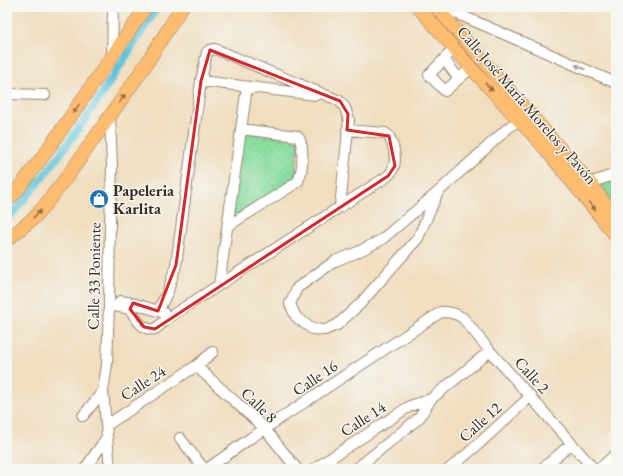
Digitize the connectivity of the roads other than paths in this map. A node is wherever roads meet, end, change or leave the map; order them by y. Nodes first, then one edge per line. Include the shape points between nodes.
1 (113, 7) edge
2 (146, 7) edge
3 (442, 7) edge
4 (179, 10) edge
5 (427, 10) edge
6 (454, 49) junction
7 (112, 58) junction
8 (444, 59) junction
9 (471, 68) junction
10 (459, 79) junction
11 (201, 81) junction
12 (616, 83) edge
13 (247, 87) junction
14 (7, 94) edge
15 (45, 95) dead end
16 (329, 97) junction
17 (110, 116) junction
18 (524, 116) junction
19 (241, 129) junction
20 (347, 130) junction
21 (616, 174) edge
22 (585, 187) junction
23 (438, 192) junction
24 (7, 200) edge
25 (340, 207) junction
26 (612, 216) edge
27 (228, 226) junction
28 (616, 236) edge
29 (7, 240) edge
30 (220, 285) junction
31 (109, 302) junction
32 (131, 306) junction
33 (158, 311) junction
34 (441, 312) joint
35 (171, 316) junction
36 (490, 351) junction
37 (213, 352) dead end
38 (196, 366) junction
39 (103, 392) junction
40 (531, 396) junction
41 (431, 399) junction
42 (83, 416) dead end
43 (107, 425) junction
44 (265, 429) junction
45 (107, 437) junction
46 (180, 438) dead end
47 (571, 444) junction
48 (616, 454) edge
49 (616, 466) edge
50 (85, 469) edge
51 (110, 469) edge
52 (206, 469) edge
53 (297, 469) edge
54 (314, 469) edge
55 (356, 469) edge
56 (449, 469) edge
57 (542, 469) edge
58 (594, 469) edge
59 (599, 469) edge
60 (613, 469) edge

1 - 7 street
2 - 7 main road
12 -> 3 street
17 -> 4 main road via 145,66
5 - 6 main road, Calle José María Morelos y Pavón
5 - 18 main road, Calle José María Morelos y Pavón
6 - 8 street
6 - 9 main road, Calle José María Morelos y Pavón
7 -> 24 main road via 46,152
8 - 10 street
8 - 10 street via 430,75 444,91
9 - 10 street
9 -> 18 main road, Calle José María Morelos y Pavón
11 - 13 street
11 - 16 street via 207,52 215,49
11 - 33 street via 176,265 168,291
13 - 16 street
13 - 19 street
14 - 15 street
16 - 20 street via 340,101 345,108 349,120
29 -> 17 main road via 34,218 45,205
17 - 31 street, Calle 33 Poniente via 112,167
18 - 22 main road, Calle José María Morelos y Pavón
18 - 23 street
19 - 27 street
19 - 27 street via 298,136 302,142 301,170 298,181 293,185
20 - 25 street
20 - 25 street via 385,133 389,136 395,166 388,176
21 - 22 street
22 - 26 main road, Calle José María Morelos y Pavón
23 - 23 street via 381,240 335,261 297,288 290,304 296,317 312,329 325,330 337,325 360,304 418,238
25 - 30 street
26 - 28 main road, Calle José María Morelos y Pavón
27 - 30 street
30 - 35 street
31 - 32 street
31 - 39 street, Calle 33 Poniente via 107,365
32 - 33 street
32 -> 35 street via 144,327 152,330
33 - 35 street
34 - 36 street, Calle 2 via 457,314 463,318
34 - 44 street, Calle 16
36 - 40 street, Calle 2
36 - 41 street, Calle 14
37 - 38 street, Calle 24
38 - 43 street, Calle 24
38 - 44 street, Calle 8
39 - 42 street
39 - 43 street, Calle 33 Poniente
40 - 47 street, Calle 2
40 - 56 street, Calle 12
41 - 54 street, Calle 14 via 410,406
41 - 55 street, Calle 14 via 419,418
43 - 45 street, Calle 33 Poniente
44 - 52 street, Calle 16
44 - 53 street, Calle 8
45 - 50 street
45 - 51 street, Calle 33 Poniente
46 - 52 street
47 - 57 street
47 - 58 street, Calle 2
48 - 59 street
49 - 60 street

